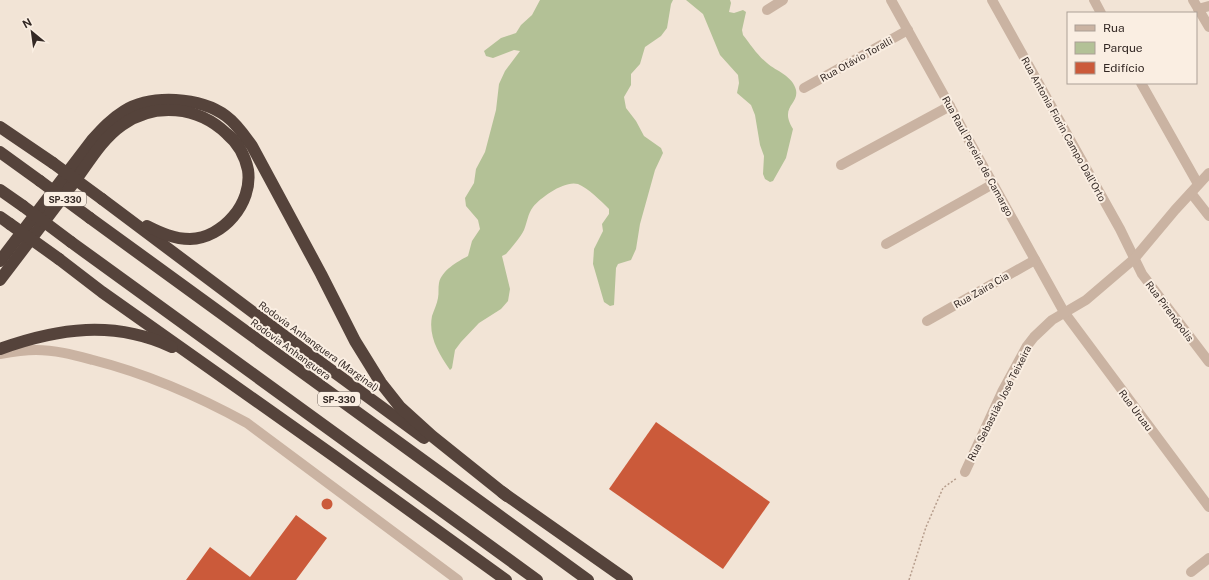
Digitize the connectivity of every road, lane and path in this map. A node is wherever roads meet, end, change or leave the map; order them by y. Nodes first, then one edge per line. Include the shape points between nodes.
1 (783, 0) edge
2 (891, 0) edge
3 (992, 0) edge
4 (1094, 0) edge
5 (1196, 4) edge
6 (1209, 6) edge
7 (766, 10) dead end
8 (1100, 12) edge
9 (1209, 27) edge
10 (908, 30) junction
11 (1142, 84) edge
12 (804, 88) dead end
13 (950, 106) junction
14 (0, 127) edge
15 (0, 152) edge
16 (841, 165) dead end
17 (1209, 172) edge
18 (993, 184) junction
19 (1198, 184) junction
20 (0, 190) edge
21 (1192, 193) junction
22 (122, 214) junction
23 (1209, 216) edge
24 (0, 217) edge
25 (886, 244) dead end
26 (1134, 259) junction
27 (1035, 260) junction
28 (0, 261) edge
29 (0, 280) edge
30 (1064, 312) junction
31 (927, 321) dead end
32 (0, 349) edge
33 (0, 354) edge
34 (1209, 362) edge
35 (257, 402) junction
36 (965, 472) joint
37 (507, 496) junction
38 (1209, 507) edge
39 (1209, 558) edge
40 (1191, 572) dead end
41 (458, 580) edge
42 (506, 580) edge
43 (537, 580) edge
44 (588, 580) edge
45 (627, 580) edge
46 (909, 580) edge

1 - 7 street
2 - 10 street, Rua Raul Pereira de Camargo
3 - 26 street, Rua Antonia Fiorin Campo Dall'Orto via 1120,229
4 - 8 street
5 - 6 street
5 - 9 street
10 - 12 street, Rua Otávio Toralli
10 - 13 street, Rua Raul Pereira de Camargo
11 - 19 street
13 - 16 street
13 - 18 street, Rua Raul Pereira de Camargo
14 - 22 highway, Rodovia Anhanguera (Marginal), bridge
15 - 44 highway, Rodovia Anhanguera / SP-330, bridge
17 - 19 street, Rua Sebastião José Teixeira
18 - 25 street
18 - 27 street, Rua Raul Pereira de Camargo
19 - 21 street, Rua Sebastião José Teixeira
20 - 43 highway, SP-330, bridge
21 - 23 street
21 - 26 street, Rua Sebastião José Teixeira
22 - 29 highway via 173,237 196,238 215,232 232,218 244,197 248,171 243,154 231,137 214,122 198,115 168,110 136,117 116,130 101,146
22 - 37 highway, Rodovia Anhanguera (Marginal) via 298,346
24 - 35 highway, bridge
26 - 30 street, Rua Sebastião José Teixeira via 1086,300
26 - 34 street, Rua Pirenópolis via 1142,274
27 - 30 street, Rua Raul Pereira de Camargo
27 - 31 street, Rua Zaira Cia
28 - 37 highway via 92,140 116,116 144,103 167,100 207,107 225,116 241,130 252,146 355,341 381,383 400,407 432,436
30 - 36 street, Rua Sebastião José Teixeira via 1042,328 1027,346 1002,392
30 - 38 street, Rua Uruau
32 - 35 highway via 53,334 83,330 112,330 138,334 174,348
33 - 41 street via 36,350 65,353 168,384 211,403 247,423
35 - 42 highway
36 - 46 path via 943,488 926,528
37 - 45 highway, Rodovia Anhanguera (Marginal)
39 - 40 street

